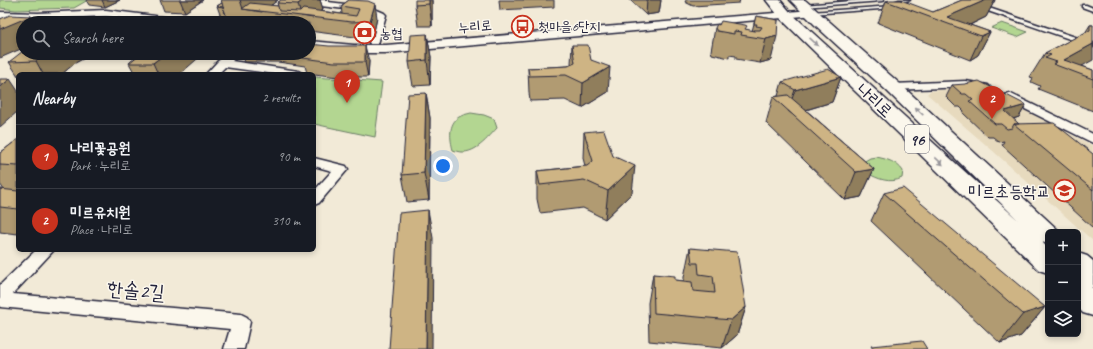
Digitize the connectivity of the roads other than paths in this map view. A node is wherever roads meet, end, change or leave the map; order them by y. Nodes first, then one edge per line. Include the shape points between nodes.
1 (324, 0) edge
2 (908, 0) edge
3 (882, 2) edge
4 (974, 5) edge
5 (900, 6) edge
6 (1084, 6) dead end
7 (792, 7) edge
8 (873, 8) junction
9 (1093, 10) edge
10 (0, 15) edge
11 (16, 16) edge
12 (70, 16) edge
13 (124, 16) edge
14 (16, 20) edge
15 (0, 21) edge
16 (316, 40) edge
17 (374, 42) junction
18 (1093, 45) edge
19 (316, 46) edge
20 (226, 60) edge
21 (222, 63) junction
22 (214, 72) edge
23 (284, 72) edge
24 (893, 87) junction
25 (1093, 140) edge
26 (316, 163) edge
27 (316, 198) edge
28 (1045, 232) edge
29 (44, 252) edge
30 (1045, 260) edge
31 (1080, 265) edge
32 (1093, 277) edge
33 (1081, 294) edge
34 (0, 296) edge
35 (0, 300) edge
36 (1093, 305) edge
37 (234, 349) edge

1 - 17 street via 324,4 370,10 381,15
2 - 3 lane
3 - 7 lane
3 - 8 lane
4 - 18 lane
5 - 8 lane
6 - 9 lane
7 - 8 lane
7 - 17 street, 누리로
7 - 19 street, 누리로 via 386,49
7 - 24 main road, 나리로 / 96
7 -> 30 main road, 나리로 / 96
10 - 11 street
12 - 13 street
14 - 15 street
16 - 17 street, 누리로
20 - 21 street
21 - 22 street
21 - 23 street
24 - 25 street, 나리로 via 966,84 996,91
28 -> 24 main road, 나리로 / 96
26 - 27 street via 341,169
29 - 34 street
31 - 32 main road
33 - 36 main road
35 - 37 street, 한솔2길 via 241,322

